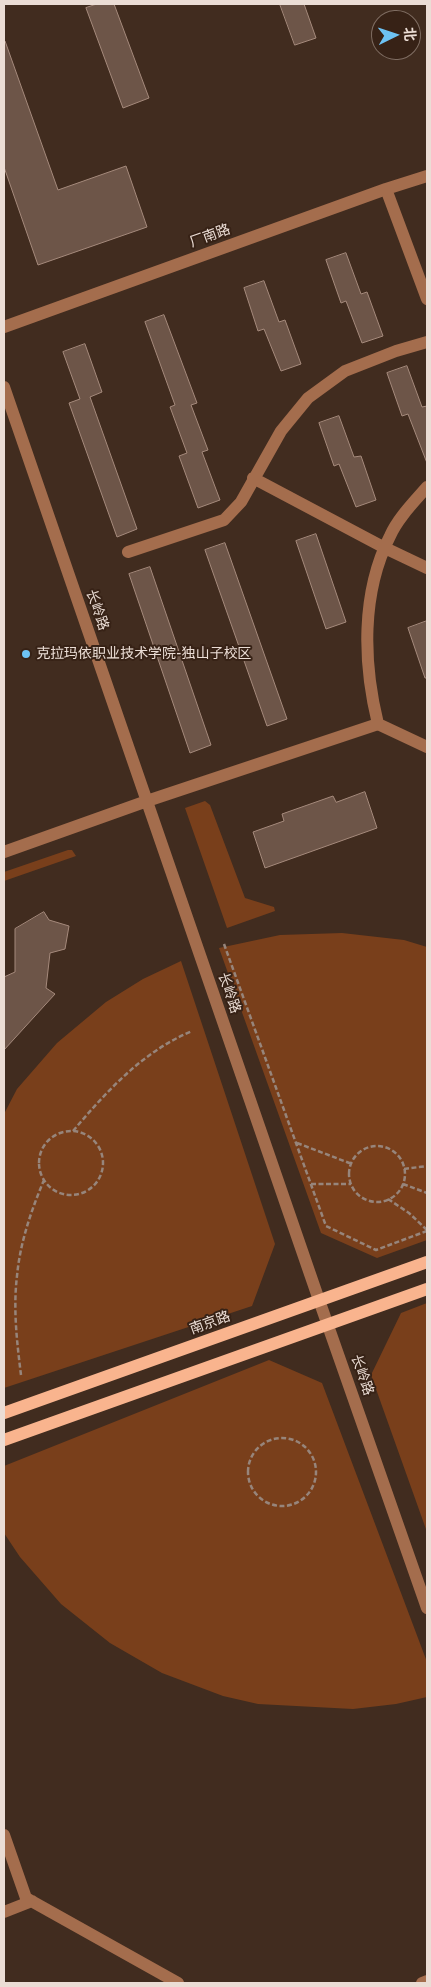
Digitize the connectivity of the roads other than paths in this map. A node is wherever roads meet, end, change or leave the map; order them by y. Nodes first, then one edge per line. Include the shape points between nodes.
1 (427, 176) edge
2 (386, 189) junction
3 (427, 299) edge
4 (4, 327) edge
5 (427, 342) edge
6 (4, 387) edge
7 (254, 478) junction
8 (427, 488) edge
9 (385, 548) junction
10 (128, 552) dead end
11 (427, 568) edge
12 (378, 724) junction
13 (427, 746) edge
14 (147, 801) junction
15 (4, 852) edge
16 (427, 1262) edge
17 (427, 1289) edge
18 (319, 1300) junction
19 (328, 1325) junction
20 (4, 1413) edge
21 (4, 1440) edge
22 (427, 1608) edge
23 (4, 1835) edge
24 (32, 1901) junction
25 (4, 1912) edge
26 (427, 1982) edge
27 (178, 1983) edge
28 (422, 1983) edge

1 - 2 street, 厂南路
2 - 3 street
2 - 4 street, 厂南路
5 - 7 street via 345,371 308,398 281,431
6 - 14 street, 长岭路
7 - 9 street
7 - 10 street via 241,502 224,520
8 - 9 street via 390,535
9 - 11 street
9 - 12 street via 376,570 369,616 370,685
12 - 13 street
12 - 14 street
14 - 15 street
14 - 18 street, 长岭路
16 - 18 main road, 南京路
17 - 19 main road
18 - 19 street, 长岭路
18 - 20 main road, 南京路
19 - 21 main road
19 - 22 street, 长岭路
23 - 24 street via 26,1898
24 - 25 street
24 - 27 street
26 - 28 street

